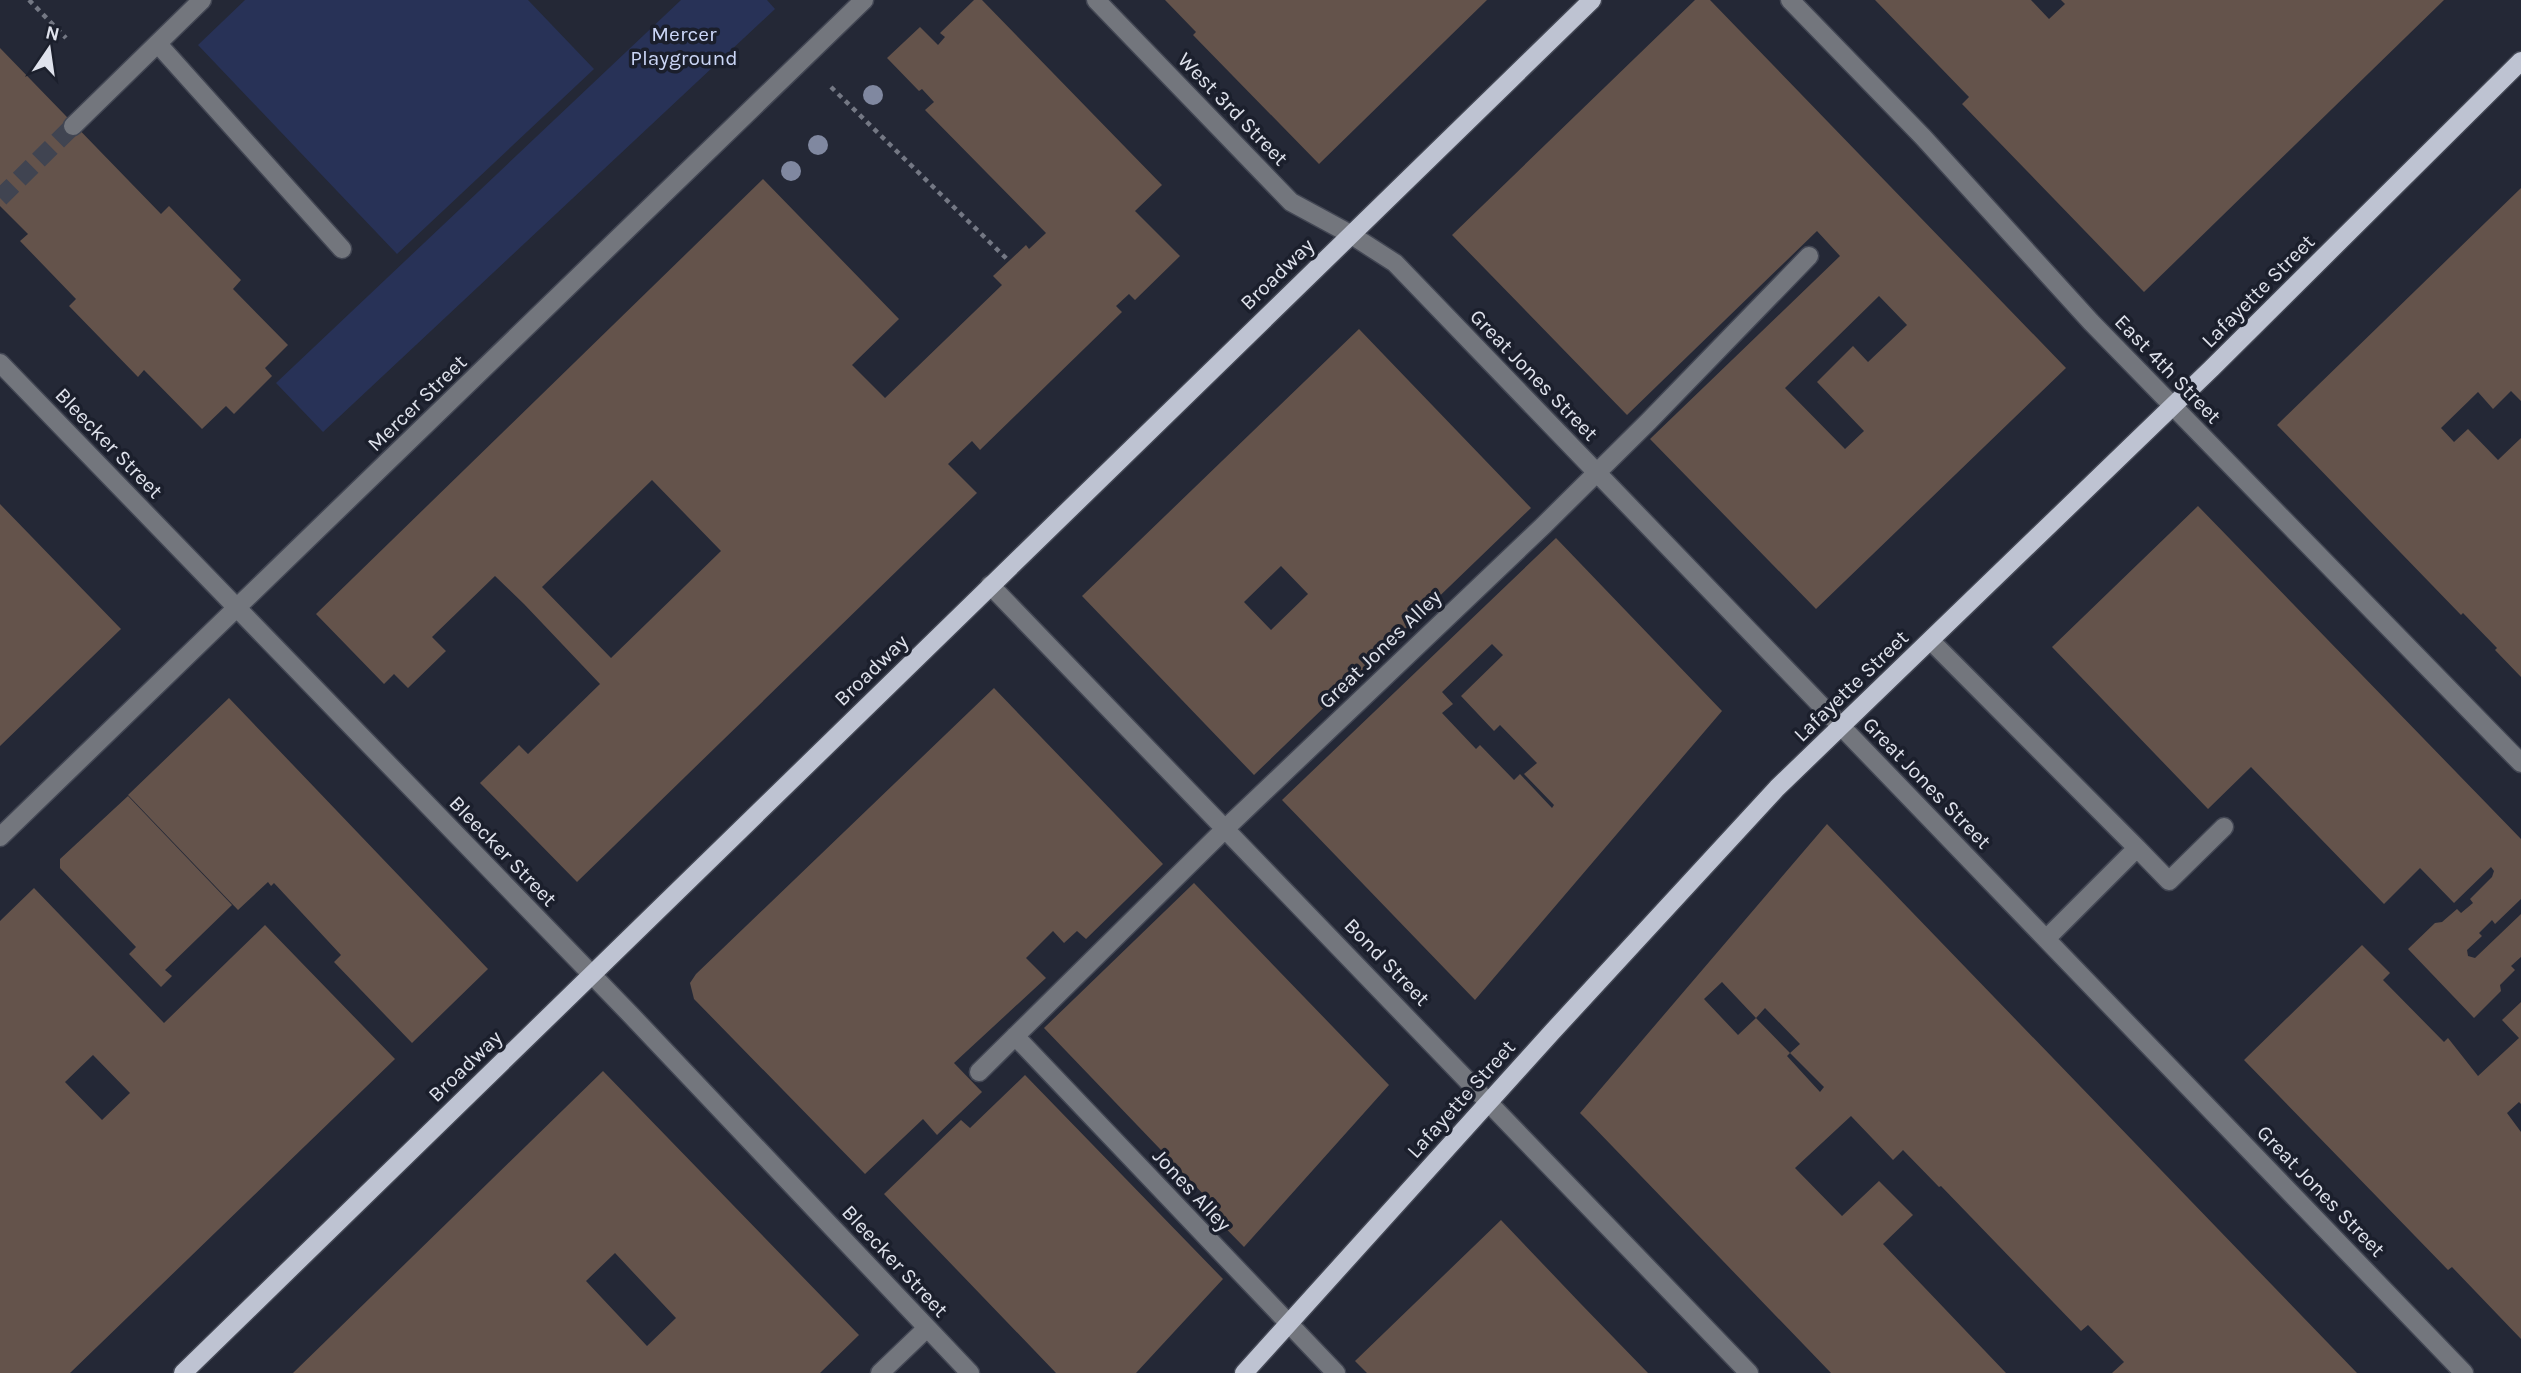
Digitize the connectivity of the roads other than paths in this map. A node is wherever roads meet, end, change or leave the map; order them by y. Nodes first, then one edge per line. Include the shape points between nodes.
1 (202, 0) edge
2 (864, 0) edge
3 (1096, 0) edge
4 (1592, 0) edge
5 (1790, 0) edge
6 (158, 44) junction
7 (2521, 61) edge
8 (73, 126) tunnel mouth
9 (1350, 234) junction
10 (342, 249) dead end
11 (1809, 256) dead end
12 (0, 363) edge
13 (2173, 406) junction
14 (1596, 472) junction
15 (990, 585) junction
16 (238, 609) junction
17 (1931, 641) junction
18 (1841, 727) junction
19 (2521, 763) edge
20 (2224, 827) dead end
21 (1226, 828) junction
22 (0, 838) edge
23 (2137, 848) junction
24 (2046, 939) junction
25 (591, 975) junction
26 (1015, 1036) junction
27 (979, 1072) dead end
28 (1489, 1102) junction
29 (1289, 1324) junction
30 (927, 1328) junction
31 (183, 1373) edge
32 (880, 1373) edge
33 (970, 1373) edge
34 (1244, 1373) edge
35 (1336, 1373) edge
36 (1749, 1373) edge
37 (2464, 1373) edge

1 - 6 street
2 - 16 street, Mercer Street
3 - 9 street, West 3rd Street via 1291,202
4 - 9 main road, Broadway
5 - 13 street, East 4th Street
6 - 8 street
6 - 10 street
7 - 13 main road, Lafayette Street
9 - 14 street, Great Jones Street via 1395,263
9 - 15 main road, Broadway
11 - 14 street, Great Jones Alley
12 - 16 street, Bleecker Street
13 - 17 main road, Lafayette Street
13 - 19 street, East 4th Street
14 - 18 street, Great Jones Street
14 - 21 street, Great Jones Alley
15 - 21 street, Bond Street
15 - 25 main road, Broadway
16 - 22 street, Mercer Street
16 - 25 street, Bleecker Street
17 - 18 main road, Lafayette Street
17 - 23 street
18 - 24 street, Great Jones Street
18 - 28 main road, Lafayette Street via 1777,788
20 - 23 street via 2169,881
21 - 26 street, Great Jones Alley
21 - 28 street, Bond Street
23 - 24 street
24 - 37 street, Great Jones Street
25 - 30 street, Bleecker Street
25 - 31 main road, Broadway
26 - 27 street, Great Jones Alley
26 - 29 street, Jones Alley
28 - 29 main road, Lafayette Street
28 - 36 street, Bond Street
29 - 34 main road, Lafayette Street
29 - 35 street, Jones Alley
30 - 32 street
30 - 33 street, Bleecker Street

